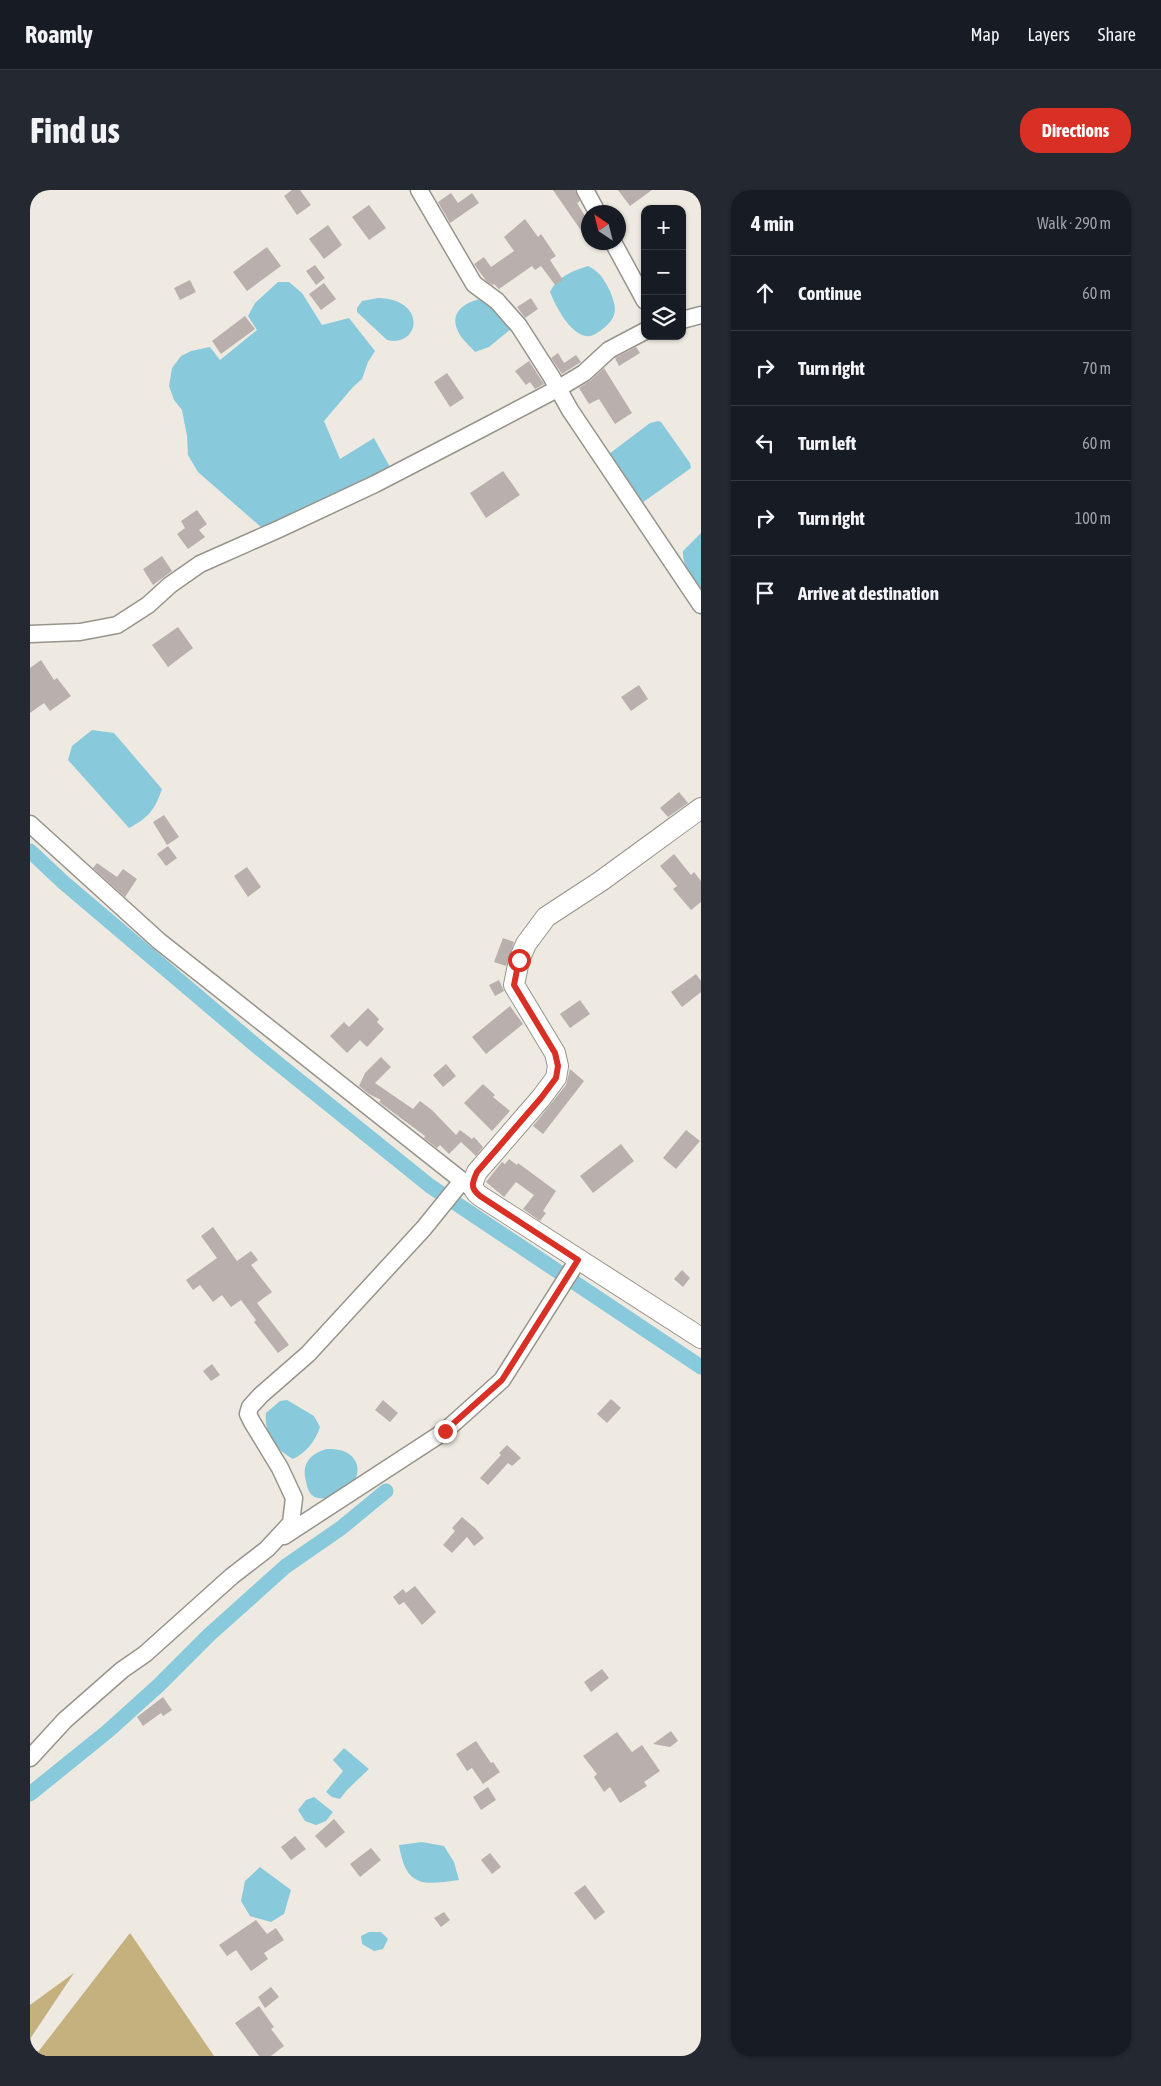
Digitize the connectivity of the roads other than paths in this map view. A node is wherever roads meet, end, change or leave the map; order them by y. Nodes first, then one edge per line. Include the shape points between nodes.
1 (419, 190) edge
2 (585, 190) edge
3 (593, 205) edge
4 (617, 250) edge
5 (642, 295) edge
6 (701, 315) edge
7 (686, 319) edge
8 (641, 333) edge
9 (558, 388) junction
10 (701, 604) edge
11 (30, 634) edge
12 (701, 808) edge
13 (32, 830) edge
14 (467, 1185) junction
15 (578, 1260) junction
16 (701, 1338) edge
17 (270, 1546) junction
18 (30, 1758) edge

1 - 9 street via 474,284 497,302 519,326
2 - 3 street
4 - 5 street
6 - 7 street
8 - 9 street via 609,350 584,373
9 - 10 street
9 - 11 street via 375,484 200,564 118,625 80,632
12 - 14 street via 546,917 526,944 514,985 555,1053 556,1078
13 - 14 street via 160,941
14 - 15 street
14 - 17 street via 308,1354 250,1407 248,1414 294,1498 291,1523
15 - 16 street
15 - 17 street via 502,1380 445,1431
17 - 18 street via 81,1706

